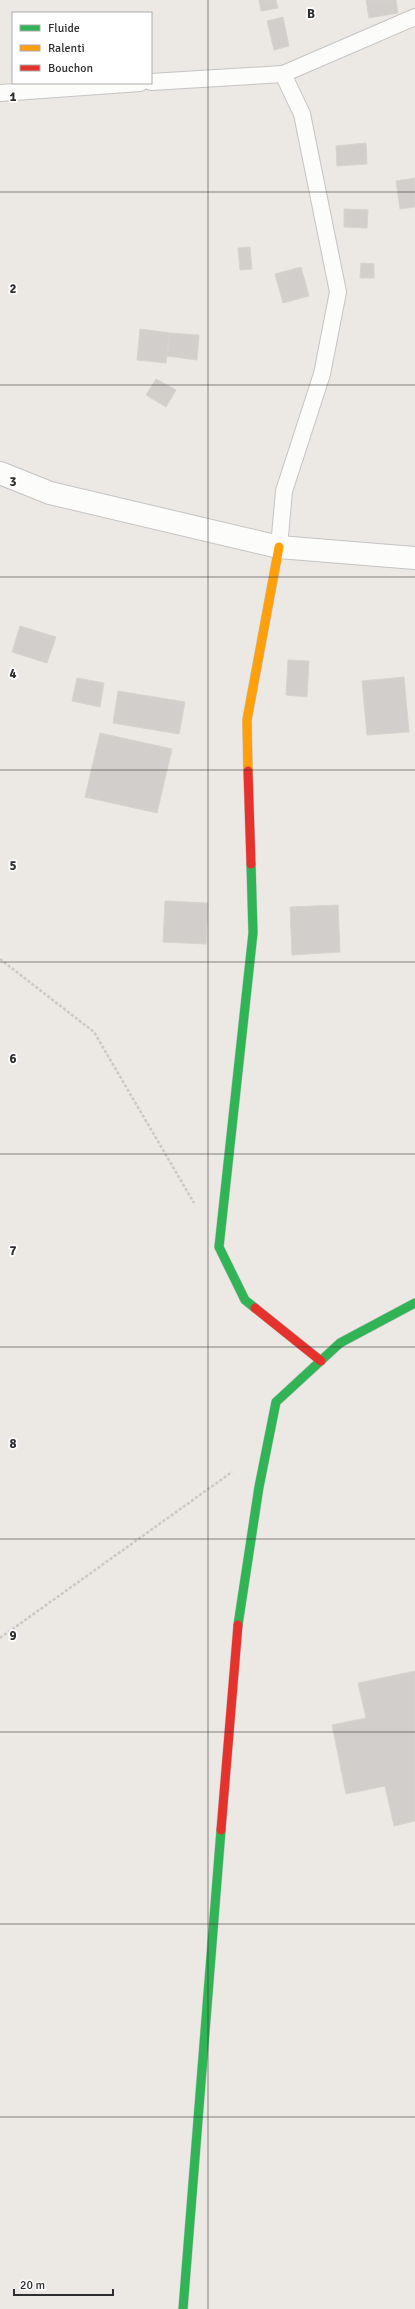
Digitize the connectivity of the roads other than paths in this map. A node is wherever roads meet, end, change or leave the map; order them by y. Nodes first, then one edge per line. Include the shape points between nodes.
1 (415, 17) edge
2 (283, 74) junction
3 (152, 82) edge
4 (126, 84) edge
5 (0, 93) edge
6 (0, 473) edge
7 (280, 547) junction
8 (415, 558) edge
9 (415, 1303) edge
10 (321, 1361) junction
11 (183, 2309) edge

1 - 2 lane
2 - 3 lane
2 - 7 lane via 302,114 338,292 322,374 284,491
4 - 5 lane
6 - 7 street via 50,493
7 - 8 street
7 - 10 street via 247,720 253,933 219,1247 245,1300
9 - 10 street via 340,1343
10 - 11 street via 276,1402 239,1616

